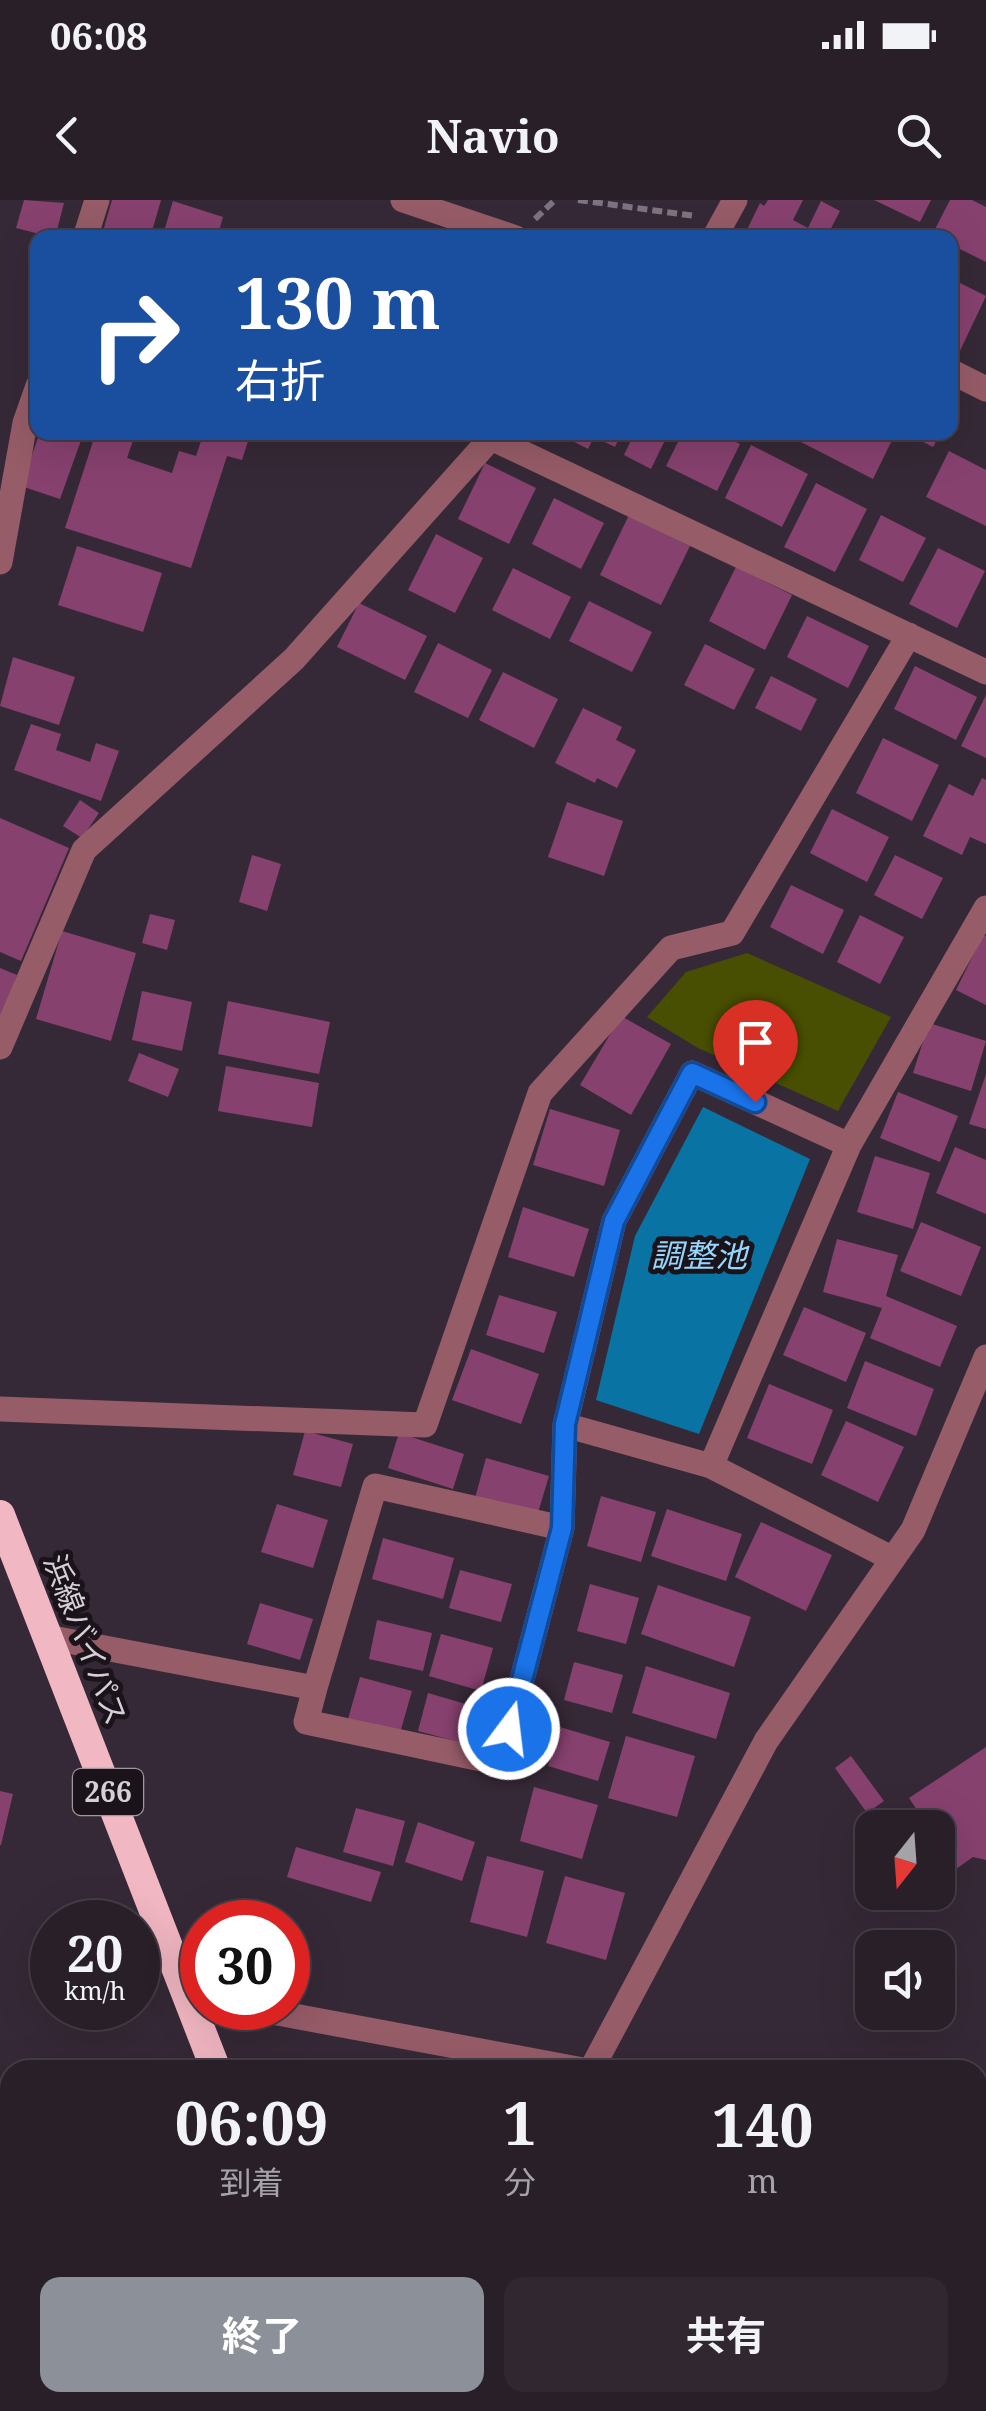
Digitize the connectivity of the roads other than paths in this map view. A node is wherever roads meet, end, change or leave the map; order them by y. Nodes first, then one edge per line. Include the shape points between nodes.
1 (97, 200) edge
2 (403, 200) edge
3 (734, 200) edge
4 (88, 230) edge
5 (492, 230) edge
6 (718, 230) edge
7 (958, 375) edge
8 (986, 390) edge
9 (30, 411) edge
10 (488, 440) edge
11 (502, 440) edge
12 (0, 562) edge
13 (909, 636) junction
14 (986, 672) edge
15 (986, 908) edge
16 (0, 1047) edge
17 (849, 1145) junction
18 (986, 1358) edge
19 (0, 1409) edge
20 (565, 1424) junction
21 (711, 1466) junction
22 (0, 1514) edge
23 (562, 1528) junction
24 (893, 1559) junction
25 (47, 1637) junction
26 (315, 1688) junction
27 (180, 1961) edge
28 (310, 2019) edge
29 (204, 2030) edge
30 (213, 2060) edge
31 (529, 2060) edge
32 (596, 2060) edge

1 - 4 street
2 - 5 street
3 - 6 street
7 - 8 street
9 - 12 street
10 - 16 street via 294,660 84,850
11 - 13 street
13 - 14 street
13 - 19 street via 732,934 671,948 540,1093 425,1425
15 - 17 street
17 - 20 street via 692,1073 614,1221
17 - 21 street
18 - 24 street via 913,1530
20 - 21 street
20 - 23 street
21 - 24 street
22 - 25 highway, 浜線バイパス / 266
23 - 26 street via 376,1486
23 - 26 street via 500,1763 306,1722
24 - 32 street via 766,1741
25 - 26 street
25 - 27 highway, 浜線バイパス / 266
28 - 31 street
29 - 30 highway, 浜線バイパス / 266

